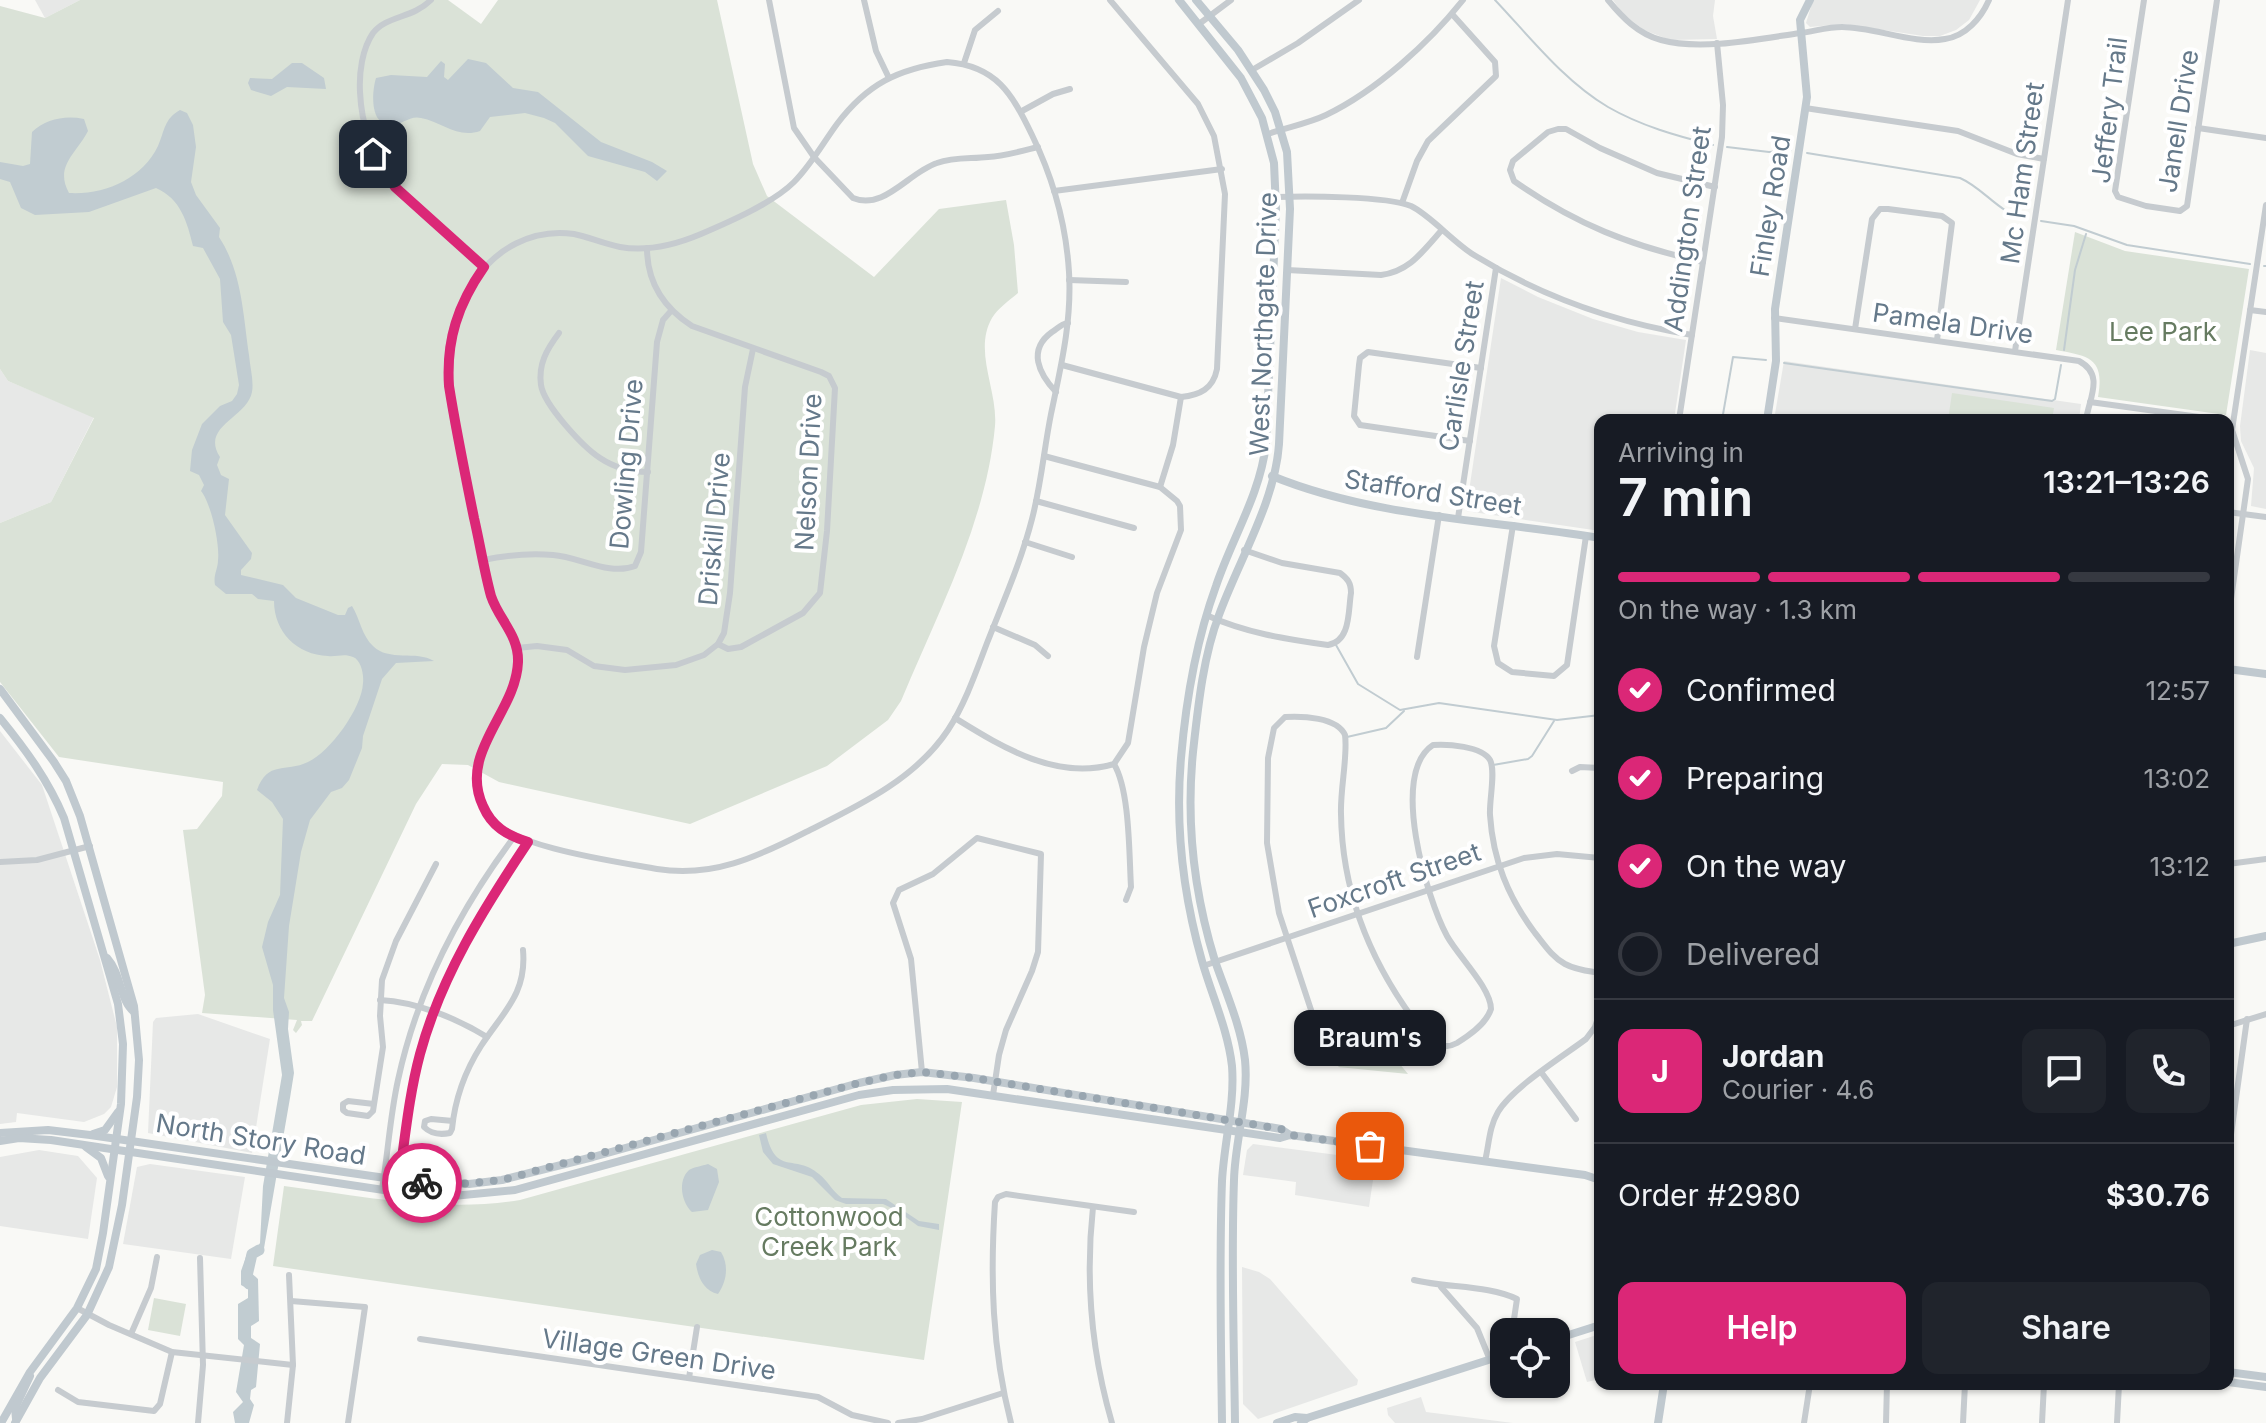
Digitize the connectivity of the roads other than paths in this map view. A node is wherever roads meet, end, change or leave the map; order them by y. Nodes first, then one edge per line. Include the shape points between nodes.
1 (431, 0) edge
2 (769, 0) edge
3 (864, 0) edge
4 (1110, 0) edge
5 (1179, 0) edge
6 (1196, 0) edge
7 (1231, 0) edge
8 (1359, 0) edge
9 (1463, 0) edge
10 (1608, 0) edge
11 (1810, 0) edge
12 (1989, 0) edge
13 (2068, 0) edge
14 (2144, 0) edge
15 (2217, 0) edge
16 (998, 11) dead end
17 (1452, 14) junction
18 (1209, 16) junction
19 (1199, 24) junction
20 (1802, 33) junction
21 (1717, 43) junction
22 (964, 63) junction
23 (1252, 70) junction
24 (888, 76) junction
25 (1070, 89) dead end
26 (1805, 108) junction
27 (1022, 111) junction
28 (2198, 128) junction
29 (1281, 130) junction
30 (1268, 134) junction
31 (2266, 138) edge
32 (1038, 147) junction
33 (814, 157) junction
34 (2044, 159) junction
35 (1222, 169) junction
36 (1715, 187) junction
37 (1054, 191) junction
38 (1276, 197) junction
39 (1290, 197) junction
40 (1402, 203) junction
41 (2266, 205) edge
42 (2146, 206) joint
43 (2265, 218) edge
44 (1441, 231) junction
45 (647, 248) junction
46 (1703, 262) junction
47 (484, 267) junction
48 (1496, 268) junction
49 (1287, 270) junction
50 (1069, 280) junction
51 (1126, 282) dead end
52 (2250, 310) junction
53 (671, 311) junction
54 (2266, 312) edge
55 (1774, 318) junction
56 (1068, 323) junction
57 (1855, 329) junction
58 (559, 333) dead end
59 (1692, 335) junction
60 (1937, 340) junction
61 (753, 349) junction
62 (2015, 351) junction
63 (1062, 365) junction
64 (1481, 368) junction
65 (1056, 392) junction
66 (1181, 397) junction
67 (2090, 402) junction
68 (1680, 414) edge
69 (1768, 414) edge
70 (2087, 414) edge
71 (2177, 414) edge
72 (2232, 414) edge
73 (1470, 441) junction
74 (2234, 442) edge
75 (1044, 456) junction
76 (648, 472) junction
77 (1262, 472) junction
78 (1276, 477) junction
79 (1160, 487) junction
80 (1036, 501) junction
81 (2234, 513) edge
82 (2244, 514) junction
83 (1439, 515) junction
84 (2266, 517) edge
85 (1458, 518) junction
86 (1513, 525) junction
87 (1134, 528) dead end
88 (1586, 536) junction
89 (1594, 537) edge
90 (1025, 542) junction
91 (1244, 550) junction
92 (1072, 557) dead end
93 (483, 560) junction
94 (2234, 580) edge
95 (1206, 615) junction
96 (1217, 620) junction
97 (993, 627) junction
98 (718, 644) junction
99 (517, 648) junction
100 (1048, 656) dead end
101 (1417, 657) dead end
102 (2234, 670) edge
103 (2266, 674) edge
104 (0, 689) edge
105 (0, 718) edge
106 (955, 718) junction
107 (1114, 764) junction
108 (1594, 768) edge
109 (1572, 771) dead end
110 (514, 837) junction
111 (528, 842) junction
112 (90, 846) junction
113 (75, 850) junction
114 (1594, 857) edge
115 (2266, 859) edge
116 (0, 862) edge
117 (2234, 863) edge
118 (436, 864) dead end
119 (1498, 866) junction
120 (1428, 890) junction
121 (1126, 900) dead end
122 (1358, 913) junction
123 (2266, 936) edge
124 (1286, 938) junction
125 (2234, 943) edge
126 (523, 950) dead end
127 (104, 954) junction
128 (1216, 961) junction
129 (1203, 966) junction
130 (1594, 972) edge
131 (380, 1000) junction
132 (420, 1008) junction
133 (135, 1012) junction
134 (434, 1012) junction
135 (2266, 1014) edge
136 (2247, 1019) junction
137 (1315, 1022) dead end
138 (2234, 1024) edge
139 (1594, 1028) edge
140 (487, 1037) junction
141 (410, 1038) junction
142 (424, 1041) junction
143 (922, 1072) junction
144 (1541, 1072) junction
145 (995, 1080) junction
146 (397, 1086) junction
147 (412, 1089) junction
148 (993, 1095) junction
149 (808, 1096) junction
150 (121, 1104) junction
151 (374, 1104) junction
152 (811, 1109) junction
153 (2234, 1113) edge
154 (1576, 1119) dead end
155 (453, 1121) dead end
156 (391, 1125) junction
157 (1228, 1125) junction
158 (406, 1127) junction
159 (1240, 1128) junction
160 (0, 1133) edge
161 (90, 1135) junction
162 (116, 1138) junction
163 (131, 1140) junction
164 (0, 1141) edge
165 (82, 1145) junction
166 (115, 1150) junction
167 (200, 1151) junction
168 (130, 1152) junction
169 (1485, 1161) junction
170 (199, 1162) junction
171 (384, 1178) junction
172 (1594, 1178) edge
173 (399, 1180) junction
174 (431, 1184) junction
175 (110, 1185) junction
176 (382, 1189) junction
177 (397, 1192) junction
178 (430, 1195) junction
179 (1093, 1207) junction
180 (1134, 1212) dead end
181 (157, 1257) dead end
182 (200, 1258) dead end
183 (289, 1275) dead end
184 (1414, 1280) dead end
185 (1222, 1283) junction
186 (1234, 1283) junction
187 (1441, 1286) junction
188 (291, 1301) junction
189 (77, 1308) junction
190 (87, 1315) junction
191 (1514, 1318) edge
192 (697, 1327) dead end
193 (1594, 1327) edge
194 (131, 1334) junction
195 (1570, 1335) edge
196 (420, 1339) dead end
197 (172, 1352) junction
198 (202, 1356) junction
199 (1490, 1360) joint
200 (293, 1365) junction
201 (29, 1373) junction
202 (2234, 1373) edge
203 (2266, 1377) edge
204 (689, 1378) junction
205 (2234, 1383) edge
206 (2266, 1387) edge
207 (58, 1390) dead end
208 (1663, 1390) edge
209 (1809, 1390) edge
210 (1887, 1390) edge
211 (1965, 1390) edge
212 (2044, 1390) edge
213 (2119, 1390) edge
214 (1003, 1393) junction
215 (16, 1421) edge
216 (1304, 1421) edge
217 (1, 1423) edge
218 (198, 1423) edge
219 (287, 1423) edge
220 (348, 1423) edge
221 (888, 1423) edge
222 (898, 1423) edge
223 (1011, 1423) edge
224 (1112, 1423) edge
225 (1222, 1423) edge
226 (1235, 1423) edge
227 (1277, 1423) edge
228 (1658, 1423) edge
229 (1804, 1423) edge
230 (1886, 1423) edge
231 (1963, 1423) edge
232 (2042, 1423) edge
233 (2117, 1423) edge

1 - 47 street via 420,10 383,23 367,43 360,85 365,132 395,187
2 - 33 street via 794,128
3 - 24 street
4 - 35 street via 1198,104
5 - 19 main road, West Northgate Drive
6 - 18 main road, West Northgate Drive
7 - 18 street
8 - 23 street
9 - 17 street
10 - 21 street via 1634,27 1659,40
11 - 20 main road, Finley Road via 1800,20
12 - 20 street via 1972,26 1947,39 1856,27
13 - 34 street, Mc Ham Street
14 - 42 street, Jeffery Trail via 2115,187 2118,197
15 - 28 street, Janell Drive
16 - 22 street via 975,30
17 - 29 street via 1367,92 1323,116
17 - 40 street via 1495,62 1496,76 1428,141
18 - 19 street
18 - 23 main road, West Northgate Drive
19 - 30 main road, West Northgate Drive via 1241,78
20 - 21 street
20 - 26 main road, Finley Road
21 - 36 street, Addington Street via 1723,125
22 - 24 street via 925,65
22 - 27 street via 998,81
23 - 29 main road, West Northgate Drive
24 - 33 street via 841,118
25 - 27 street
26 - 34 street via 1958,131
26 - 55 main road, Finley Road
27 - 32 street
28 - 31 street
28 - 42 street, Janell Drive via 2185,209
29 - 30 street
29 - 39 main road, West Northgate Drive
30 - 38 main road, West Northgate Drive
32 - 33 street via 937,163 870,202 853,198
32 - 37 street
33 - 45 street via 796,181 767,201 700,234
34 - 62 street, Mc Ham Street
35 - 37 street
35 - 66 street via 1217,369 1204,391
36 - 46 street, Addington Street
36 - 46 street via 1657,173 1566,129 1548,132 1513,161 1510,170 1514,181 1580,223 1632,244
37 - 50 street
38 - 39 street
38 - 77 main road, West Northgate Drive
39 - 40 street
39 - 49 main road, West Northgate Drive
40 - 44 street
41 - 43 street
43 - 52 street
44 - 48 street
44 - 49 street via 1413,262 1394,273
45 - 47 street via 623,248 573,234 535,236 509,247
45 - 53 street, Nelson Drive via 653,282
46 - 59 street, Addington Street
47 - 93 street via 459,307 448,365
48 - 59 street via 1597,314
48 - 64 street, Carlisle Street
49 - 78 main road, West Northgate Drive
50 - 51 street
50 - 56 street
52 - 54 street
52 - 72 street
53 - 61 street, Nelson Drive via 692,326
53 - 76 street, Dowling Drive via 657,342
55 - 57 street, Pamela Drive
55 - 69 main road, Finley Road via 1776,361
56 - 63 street
56 - 65 street via 1046,336 1037,353 1042,374
57 - 60 street, Pamela Drive
57 - 60 street via 1872,219 1880,209 1898,210 1952,223
58 - 76 street via 543,358 541,388 548,403 598,457 630,472
59 - 68 street, Addington Street
60 - 62 street, Pamela Drive
61 - 98 street, Driskill Drive via 745,387 730,593
61 - 98 street, Nelson Drive via 821,372 835,388 821,588 808,610 785,624 736,648
62 - 67 street, Pamela Drive via 2086,364 2095,383
63 - 65 street
63 - 66 street
64 - 73 street, Carlisle Street
64 - 73 street via 1368,352 1360,358 1354,416 1360,425
65 - 75 street
66 - 79 street
67 - 70 street
67 - 71 street
73 - 85 street, Carlisle Street
74 - 82 street via 2248,479
75 - 79 street
75 - 80 street
76 - 93 street, Dowling Drive via 641,552 635,566 617,570 534,554
77 - 78 main road, Stafford Street
77 - 95 main road, West Northgate Drive
78 - 83 main road, Stafford Street via 1346,499
78 - 91 main road, West Northgate Drive
79 - 107 street via 1177,501 1182,525 1157,593 1128,743
80 - 87 street
80 - 90 street
81 - 82 street
82 - 84 street
82 - 94 street
83 - 85 main road, Stafford Street
83 - 101 street
85 - 86 main road, Stafford Street
86 - 88 main road, Stafford Street
86 - 88 street via 1494,646 1498,663 1512,672 1559,674 1567,665
88 - 89 main road, Stafford Street
90 - 92 street
90 - 97 street
91 - 96 main road, West Northgate Drive
91 - 96 street via 1340,573 1351,586 1343,636 1328,645 1257,634
93 - 99 street via 492,599
95 - 96 street
95 - 129 main road, West Northgate Drive via 1196,651 1177,806 1185,886
96 - 128 main road, West Northgate Drive via 1203,682 1190,799 1196,878
97 - 100 street
97 - 106 street
98 - 99 street, Driskill Drive via 676,665 625,670 594,666 567,650
99 - 110 street via 514,686 479,757 476,778 488,817
102 - 103 main road
104 - 112 main road via 66,781
105 - 113 main road via 52,789
106 - 107 street via 1041,762 1082,768
106 - 111 street via 934,749 895,783 847,812 733,865 674,871
107 - 121 street via 1125,799 1131,887
108 - 109 street
110 - 111 street
110 - 132 street via 458,922
111 - 134 street via 463,945
112 - 113 street
112 - 133 main road
113 - 116 street
113 - 127 main road
114 - 119 street, Foxcroft Street via 1539,855
115 - 117 street
118 - 131 street via 391,952
119 - 120 street, Foxcroft Street
119 - 120 street via 1491,828 1490,760 1483,753 1433,745 1418,763 1413,810
119 - 130 street via 1518,909 1553,955 1573,968
120 - 122 street, Foxcroft Street
120 - 122 street via 1447,936 1491,1003 1483,1023 1455,1044 1436,1044 1408,1012 1379,966
122 - 124 street, Foxcroft Street
122 - 124 street via 1342,838 1346,738 1342,729 1328,722 1285,717 1271,735 1266,779 1267,843
123 - 125 main road
124 - 128 street, Foxcroft Street
124 - 137 street
126 - 140 street via 519,988
127 - 133 main road via 115,967 126,1004
127 - 150 main road via 122,1031
128 - 129 street, Foxcroft Street
128 - 159 main road, West Northgate Drive via 1245,1060
129 - 157 main road, West Northgate Drive via 1232,1066
131 - 132 street
131 - 151 street via 383,1047
132 - 134 street
132 - 141 street
133 - 163 main road via 139,1060
134 - 140 street
134 - 142 street
135 - 136 street
136 - 138 street
136 - 153 street
139 - 144 street
140 - 155 street via 468,1068
141 - 142 street
141 - 146 street
142 - 147 street
143 - 145 main road, North Story Road
143 - 145 street via 916,986 894,896 933,874 977,838 1041,854 1038,952 1006,1030
143 - 149 main road, North Story Road
144 - 154 street
144 - 169 street via 1501,1107
145 - 148 street
145 - 157 main road, North Story Road
146 - 147 street
146 - 156 street
147 - 158 street
148 - 152 main road, North Story Road via 906,1089
148 - 157 main road, North Story Road
149 - 152 main road
149 - 174 main road, North Story Road via 516,1177
150 - 161 main road via 105,1130
150 - 162 main road
151 - 151 street via 348,1101 343,1110 368,1116
152 - 178 main road, North Story Road via 515,1190
156 - 158 street
156 - 171 street
157 - 159 main road, North Story Road
157 - 185 main road, West Northgate Drive
158 - 173 street
159 - 169 main road, North Story Road via 1280,1138 1290,1135
159 - 186 main road, West Northgate Drive via 1234,1176
160 - 161 main road, North Story Road via 48,1130
161 - 162 main road, North Story Road
162 - 163 main road, North Story Road
162 - 166 main road
163 - 167 main road, North Story Road
163 - 168 main road
164 - 165 main road, North Story Road
165 - 166 main road, North Story Road
165 - 175 main road via 101,1158
166 - 168 main road, North Story Road
166 - 175 main road
167 - 170 main road
167 - 171 main road, North Story Road
168 - 170 main road, North Story Road
168 - 190 main road via 112,1258
169 - 172 main road, North Story Road
170 - 176 main road, North Story Road
171 - 173 main road, North Story Road
171 - 176 street
173 - 174 main road, North Story Road
173 - 177 street
174 - 178 main road
175 - 189 main road via 98,1261
176 - 177 main road, North Story Road
177 - 178 main road, North Story Road
179 - 180 street
179 - 214 street via 1006,1194 995,1202 994,1334
179 - 224 street via 1089,1302
181 - 194 street via 151,1288
182 - 198 street
183 - 188 street
184 - 187 street
185 - 186 main road
185 - 225 main road, West Northgate Drive
186 - 226 main road, West Northgate Drive
187 - 191 street via 1505,1293 1517,1299
187 - 199 street via 1477,1328
188 - 200 street
188 - 220 street via 365,1307
189 - 190 street
189 - 201 main road
190 - 194 street
190 - 215 main road
192 - 204 street
193 - 195 main road
194 - 197 street
196 - 204 street, Village Green Drive
197 - 198 street
197 - 207 street via 158,1410 78,1402
198 - 200 street
198 - 218 street
199 - 216 main road
200 - 219 street
201 - 215 main road via 15,1408
201 - 217 main road
202 - 203 main road
204 - 221 street, Village Green Drive via 818,1397 852,1415
205 - 206 main road
208 - 228 main road
209 - 229 street
210 - 230 street
211 - 231 street
212 - 232 street
213 - 233 street
214 - 222 street
214 - 223 street
216 - 227 main road via 1295,1417

